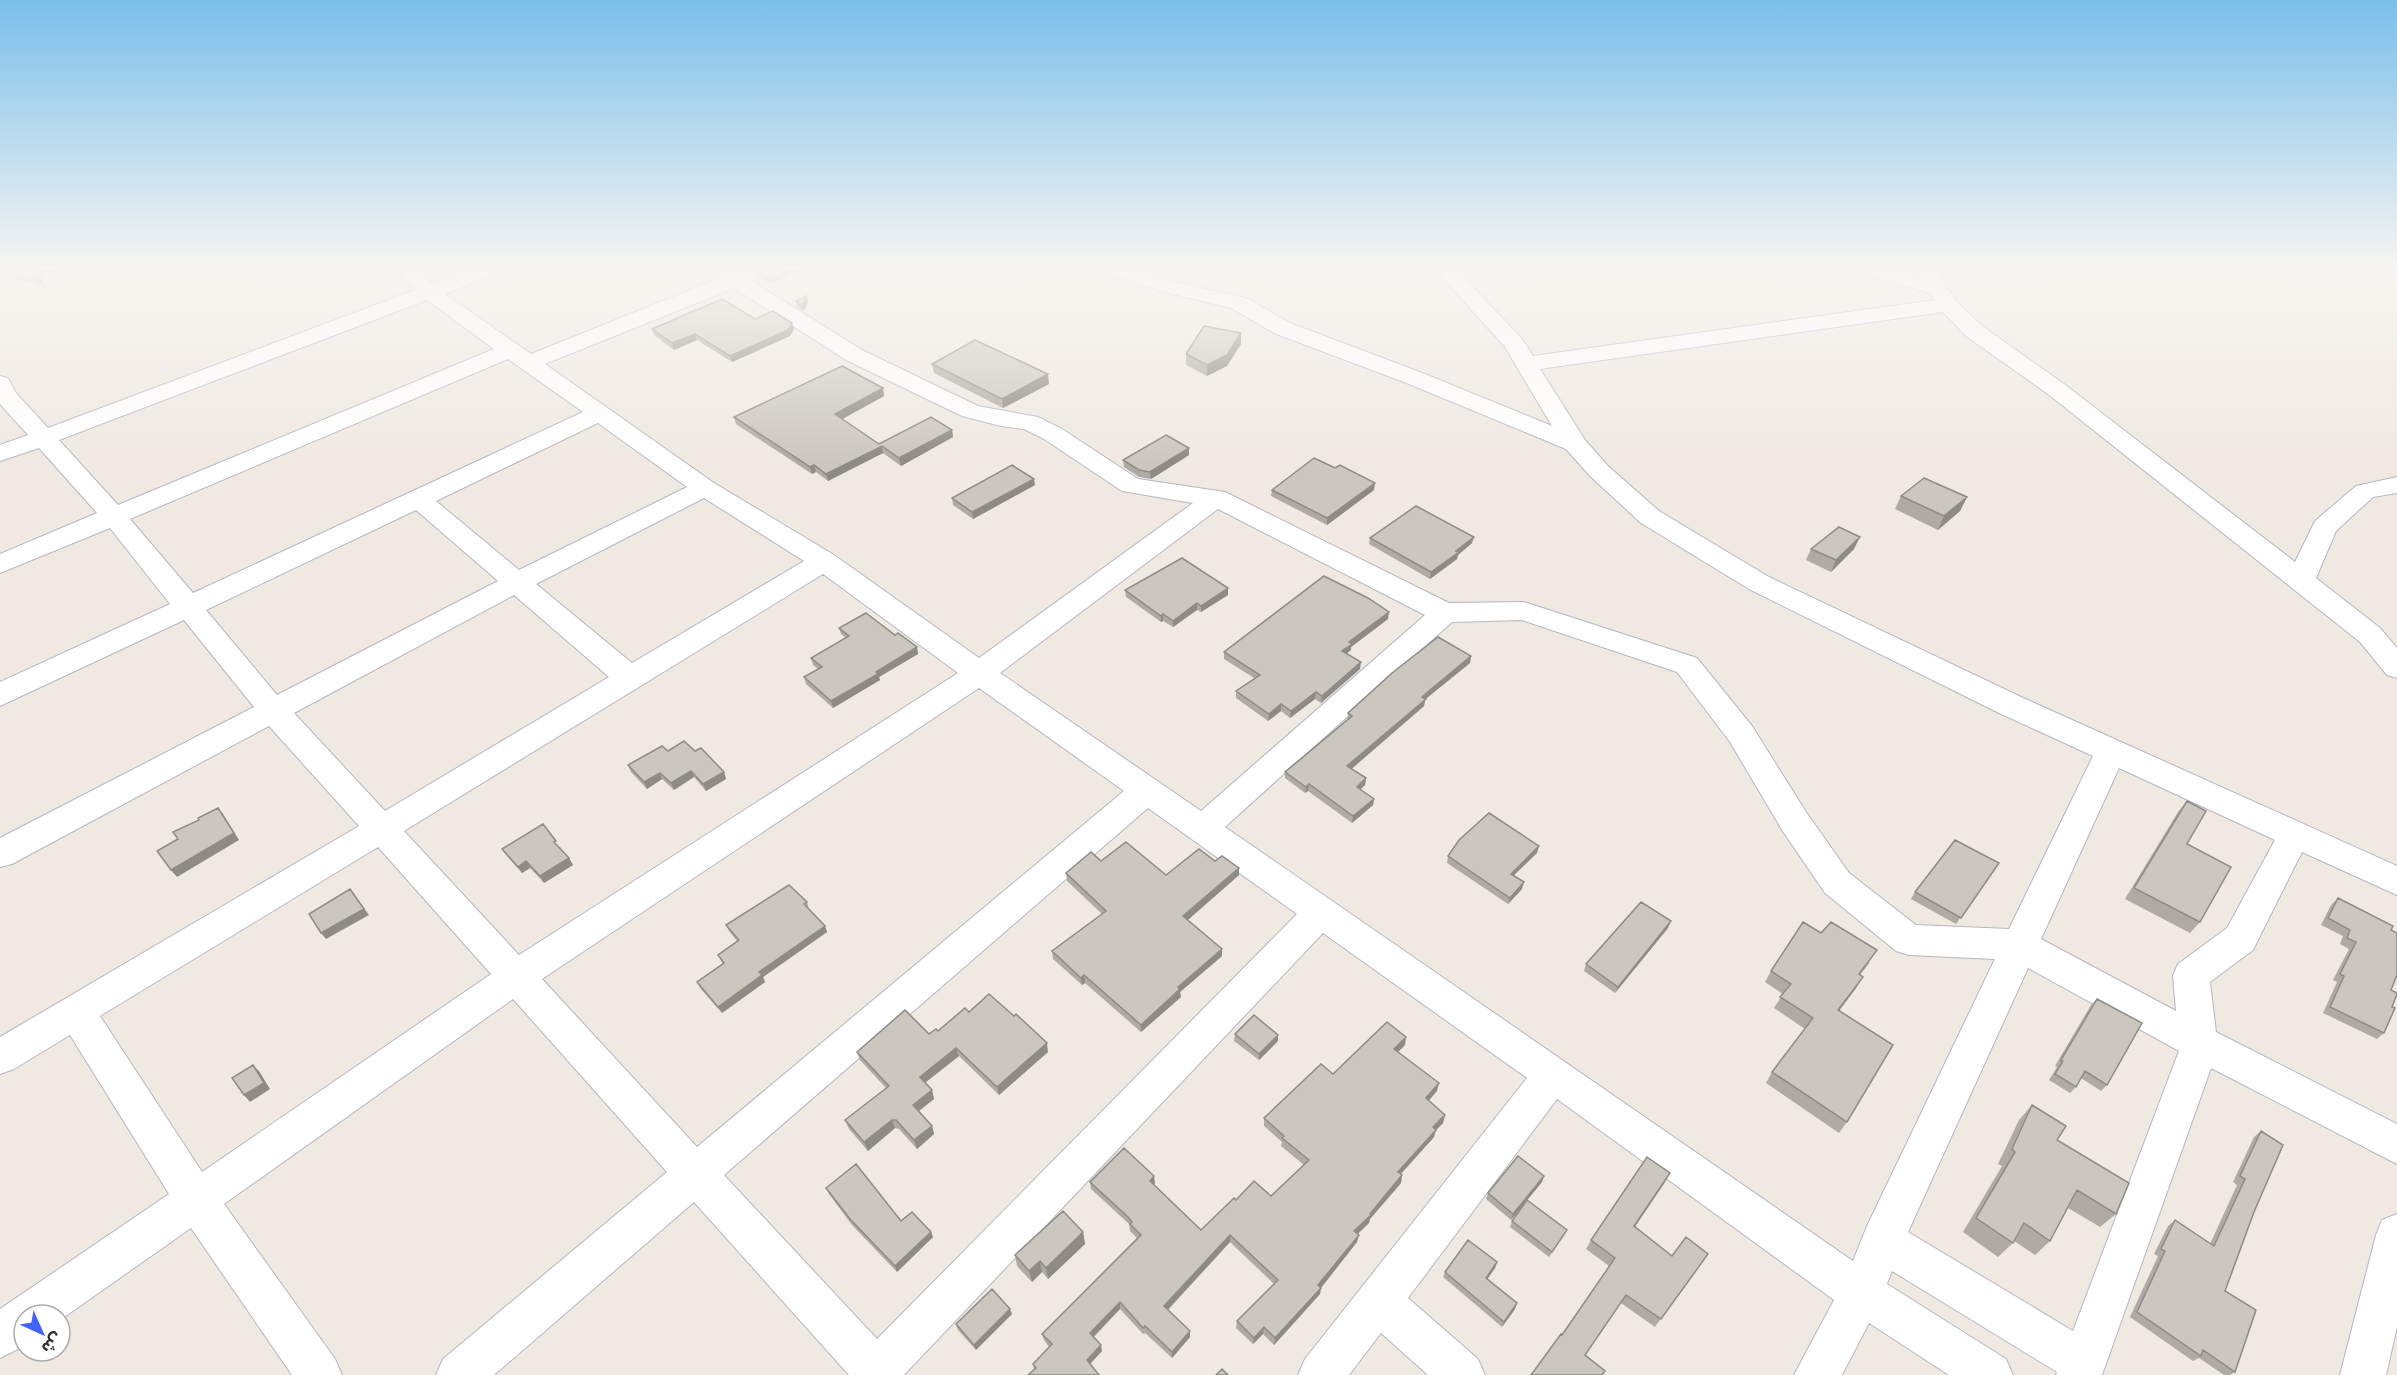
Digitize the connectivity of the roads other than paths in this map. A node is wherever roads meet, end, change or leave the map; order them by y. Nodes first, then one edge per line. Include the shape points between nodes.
1 (313, 334) edge
2 (487, 334) edge
3 (579, 334) edge
4 (824, 334) edge
5 (1298, 334) edge
6 (1505, 334) edge
7 (1688, 334) edge
8 (1978, 334) edge
9 (520, 357) junction
10 (1526, 364) junction
11 (0, 383) edge
12 (599, 414) junction
13 (42, 438) junction
14 (1575, 444) junction
15 (0, 454) edge
16 (2397, 485) edge
17 (705, 488) junction
18 (1216, 498) junction
19 (418, 499) junction
20 (113, 516) junction
21 (824, 561) junction
22 (0, 564) edge
23 (2301, 580) junction
24 (518, 582) junction
25 (188, 607) junction
26 (1445, 613) junction
27 (2397, 668) edge
28 (979, 673) junction
29 (630, 678) junction
30 (0, 696) edge
31 (273, 710) junction
32 (2111, 752) junction
33 (1148, 789) junction
34 (1203, 828) junction
35 (381, 829) junction
36 (2294, 835) junction
37 (0, 854) edge
38 (2397, 881) edge
39 (1321, 912) junction
40 (2019, 945) junction
41 (516, 978) junction
42 (76, 1011) junction
43 (2200, 1043) junction
44 (0, 1057) edge
45 (1553, 1074) junction
46 (2397, 1145) edge
47 (696, 1175) junction
48 (196, 1200) junction
49 (2397, 1235) edge
50 (1882, 1241) junction
51 (1862, 1293) junction
52 (1378, 1301) junction
53 (47, 1303) edge
54 (2081, 1369) edge
55 (876, 1374) edge
56 (319, 1375) edge
57 (459, 1375) edge
58 (1321, 1375) edge
59 (1462, 1375) edge
60 (1817, 1375) edge
61 (1990, 1375) edge
62 (2363, 1375) edge

1 - 13 street
2 - 9 street
3 - 9 street
4 - 18 street via 854,355 970,411 1030,422 1131,486
5 - 14 street
6 - 10 street
7 - 10 street
8 - 23 street via 2056,389
9 - 12 street
9 - 20 street
10 - 14 street
11 - 13 street via 5,395
12 - 17 street
12 - 19 street
13 - 15 street
13 - 20 street
14 - 32 street via 1650,517 1759,583
16 - 23 street via 2365,491 2324,527
17 - 21 street
17 - 24 street
18 - 26 street
18 - 28 street
19 - 24 street
19 - 25 street
20 - 22 street
20 - 25 street
21 - 28 street
21 - 29 street
23 - 27 street via 2370,634
24 - 29 street
24 - 31 street
25 - 30 street
25 - 31 street
26 - 34 street
26 - 40 street via 1524,611 1687,664 1741,734 1837,883 1909,940
28 - 33 street
28 - 41 street
29 - 35 street
31 - 35 street
31 - 37 street
32 - 36 street
32 - 40 street
33 - 34 street
33 - 47 street
34 - 39 street
35 - 41 street
35 - 42 street
36 - 38 street
36 - 43 street via 2241,939 2191,975
39 - 45 street
39 - 55 street
40 - 43 street
40 - 50 street
41 - 47 street
41 - 48 street
42 - 44 street
42 - 48 street
43 - 46 street
43 - 54 street
45 - 51 street
45 - 52 street
47 - 55 street
47 - 57 street
48 - 53 street
48 - 56 street
49 - 62 street
50 - 51 street
50 - 54 street
51 - 60 street
51 - 61 street
52 - 58 street
52 - 59 street

